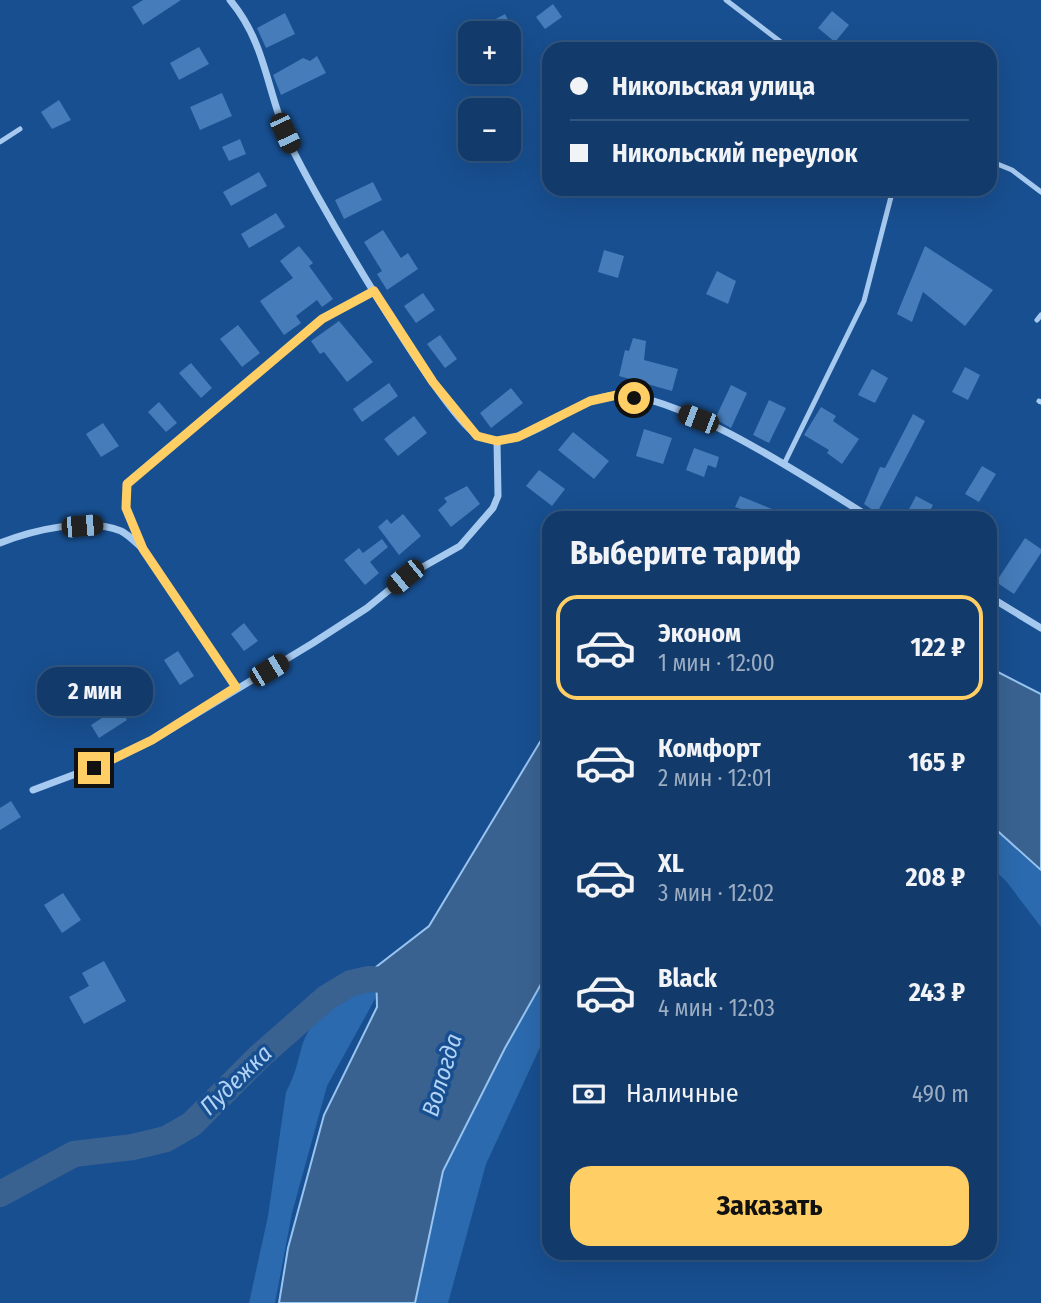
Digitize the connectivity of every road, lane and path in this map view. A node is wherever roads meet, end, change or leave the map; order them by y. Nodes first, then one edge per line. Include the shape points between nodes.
1 (230, 0) edge
2 (726, 0) edge
3 (781, 42) edge
4 (20, 129) dead end
5 (0, 142) edge
6 (997, 164) edge
7 (1041, 192) edge
8 (891, 196) edge
9 (374, 291) junction
10 (497, 441) junction
11 (784, 464) junction
12 (860, 511) edge
13 (0, 543) edge
14 (143, 549) junction
15 (997, 601) edge
16 (1041, 628) edge
17 (236, 687) junction
18 (33, 790) dead end

1 - 9 street via 248,21 285,133 306,179
2 - 3 lane
4 - 5 lane
6 - 7 lane
8 - 11 lane via 864,302
9 - 10 street via 458,416 477,436
9 - 14 street via 322,319 127,484 126,508
10 - 11 street via 518,437 590,401 617,395 651,401 698,419
10 - 17 street via 498,496 460,547 405,577 367,608
11 - 12 street
13 - 14 street via 98,525 123,532
14 - 17 street
15 - 16 street
17 - 18 street via 113,760

